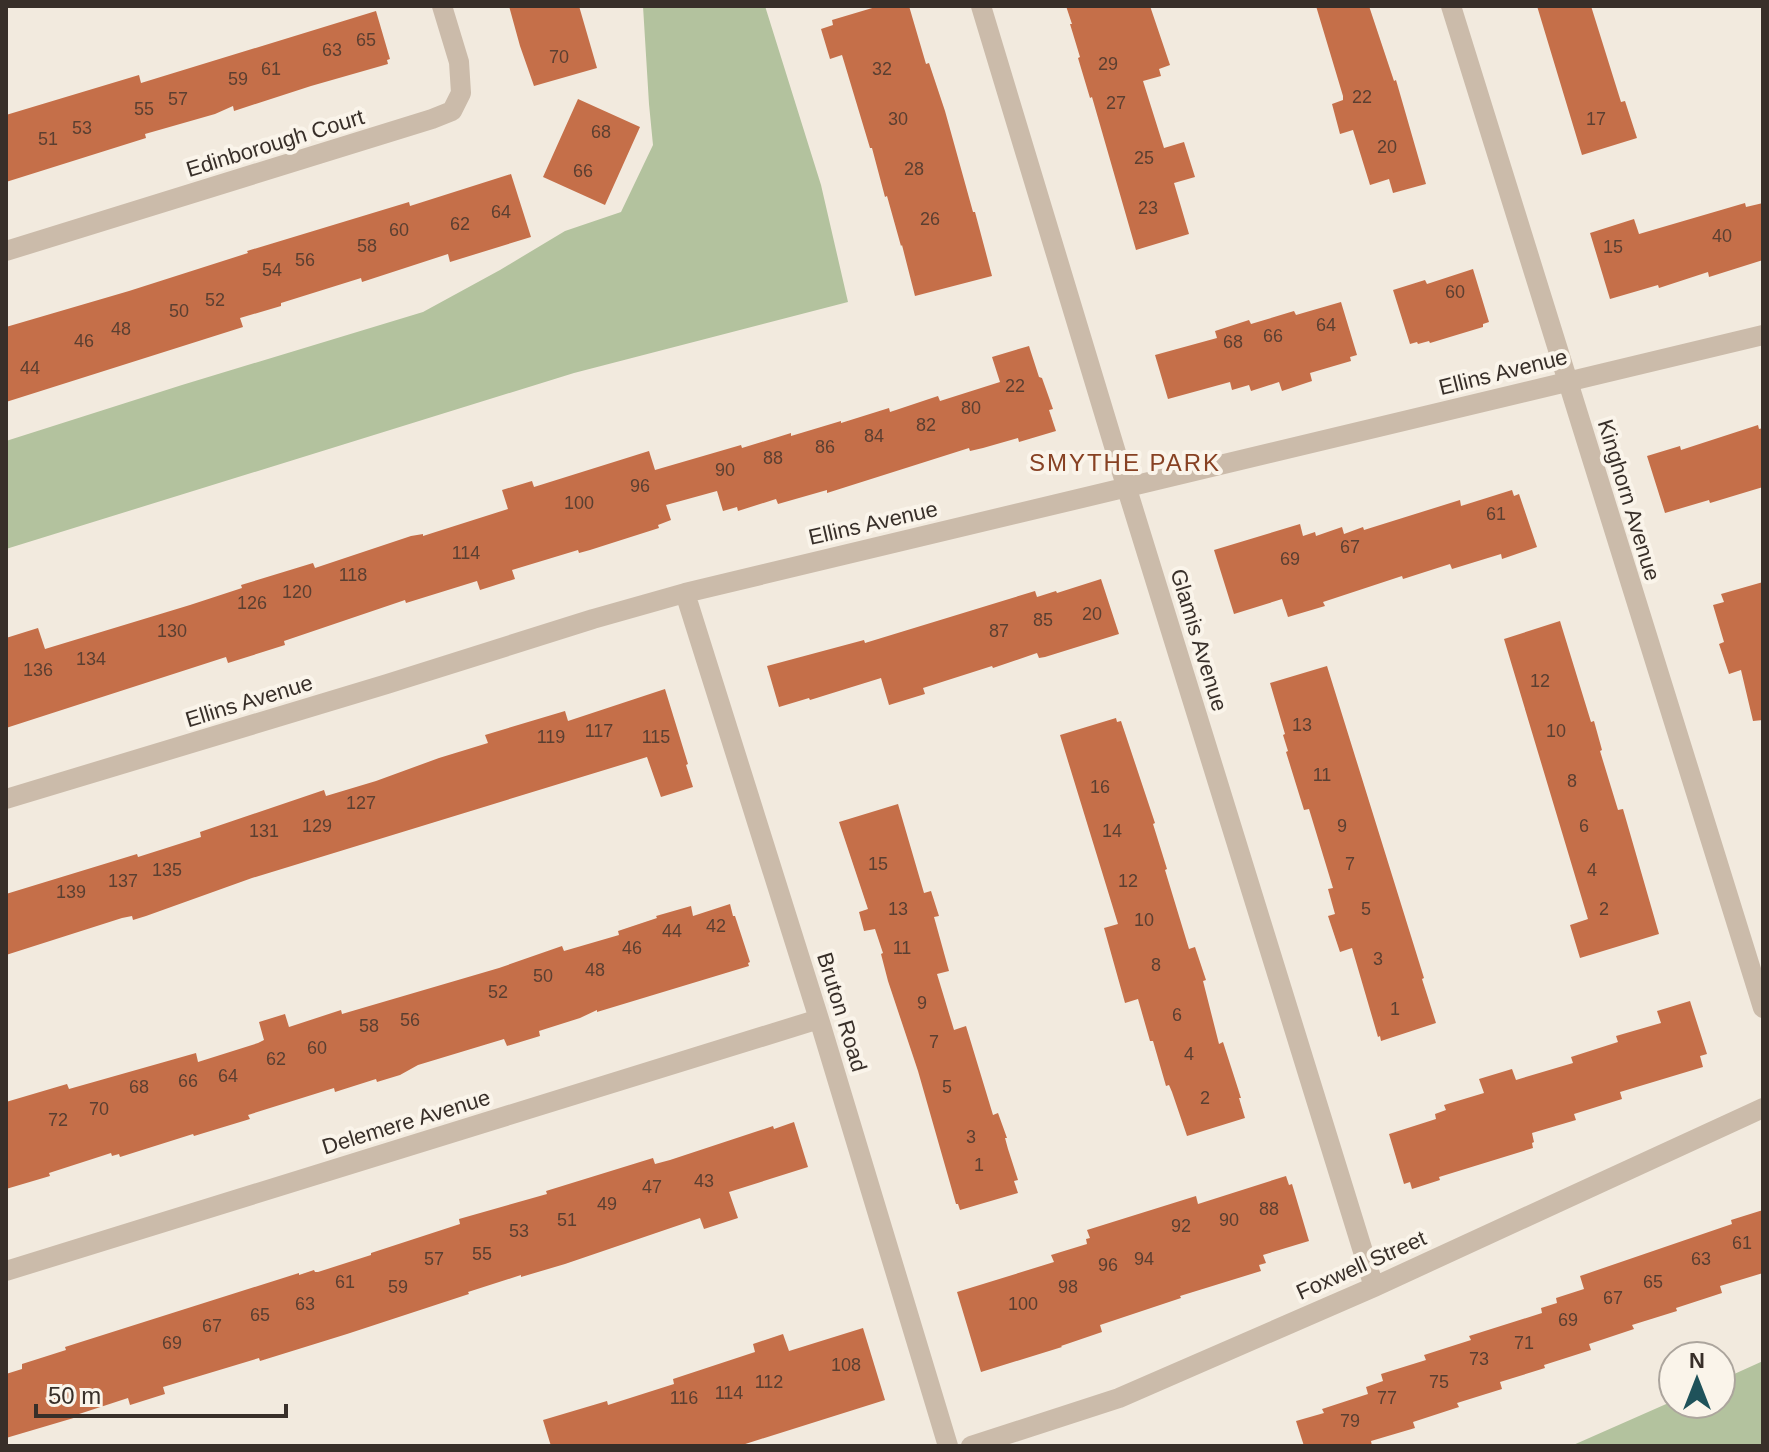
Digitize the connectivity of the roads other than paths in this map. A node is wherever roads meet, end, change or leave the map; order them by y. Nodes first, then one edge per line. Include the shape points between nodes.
1 (442, 6) edge
2 (981, 6) edge
3 (1451, 6) edge
4 (6, 251) edge
5 (1763, 335) edge
6 (1568, 381) junction
7 (1127, 489) junction
8 (685, 593) junction
9 (6, 799) edge
10 (1763, 1008) edge
11 (819, 1019) junction
12 (1763, 1108) edge
13 (6, 1271) edge
14 (1374, 1287) junction
15 (948, 1446) edge
16 (971, 1446) edge

1 - 4 street, Edinborough Court via 459,62 461,93 452,111
2 - 7 street, Glamis Avenue
3 - 6 street, Kinghorn Avenue
5 - 6 street, Ellins Avenue
6 - 7 street, Ellins Avenue
6 - 10 street, Kinghorn Avenue
7 - 8 street, Ellins Avenue
7 - 14 street, Glamis Avenue
8 - 9 street, Ellins Avenue
8 - 11 street, Bruton Road
11 - 13 street, Delemere Avenue
11 - 15 street, Bruton Road
12 - 14 street, Foxwell Street
14 - 16 street, Foxwell Street via 1119,1398

